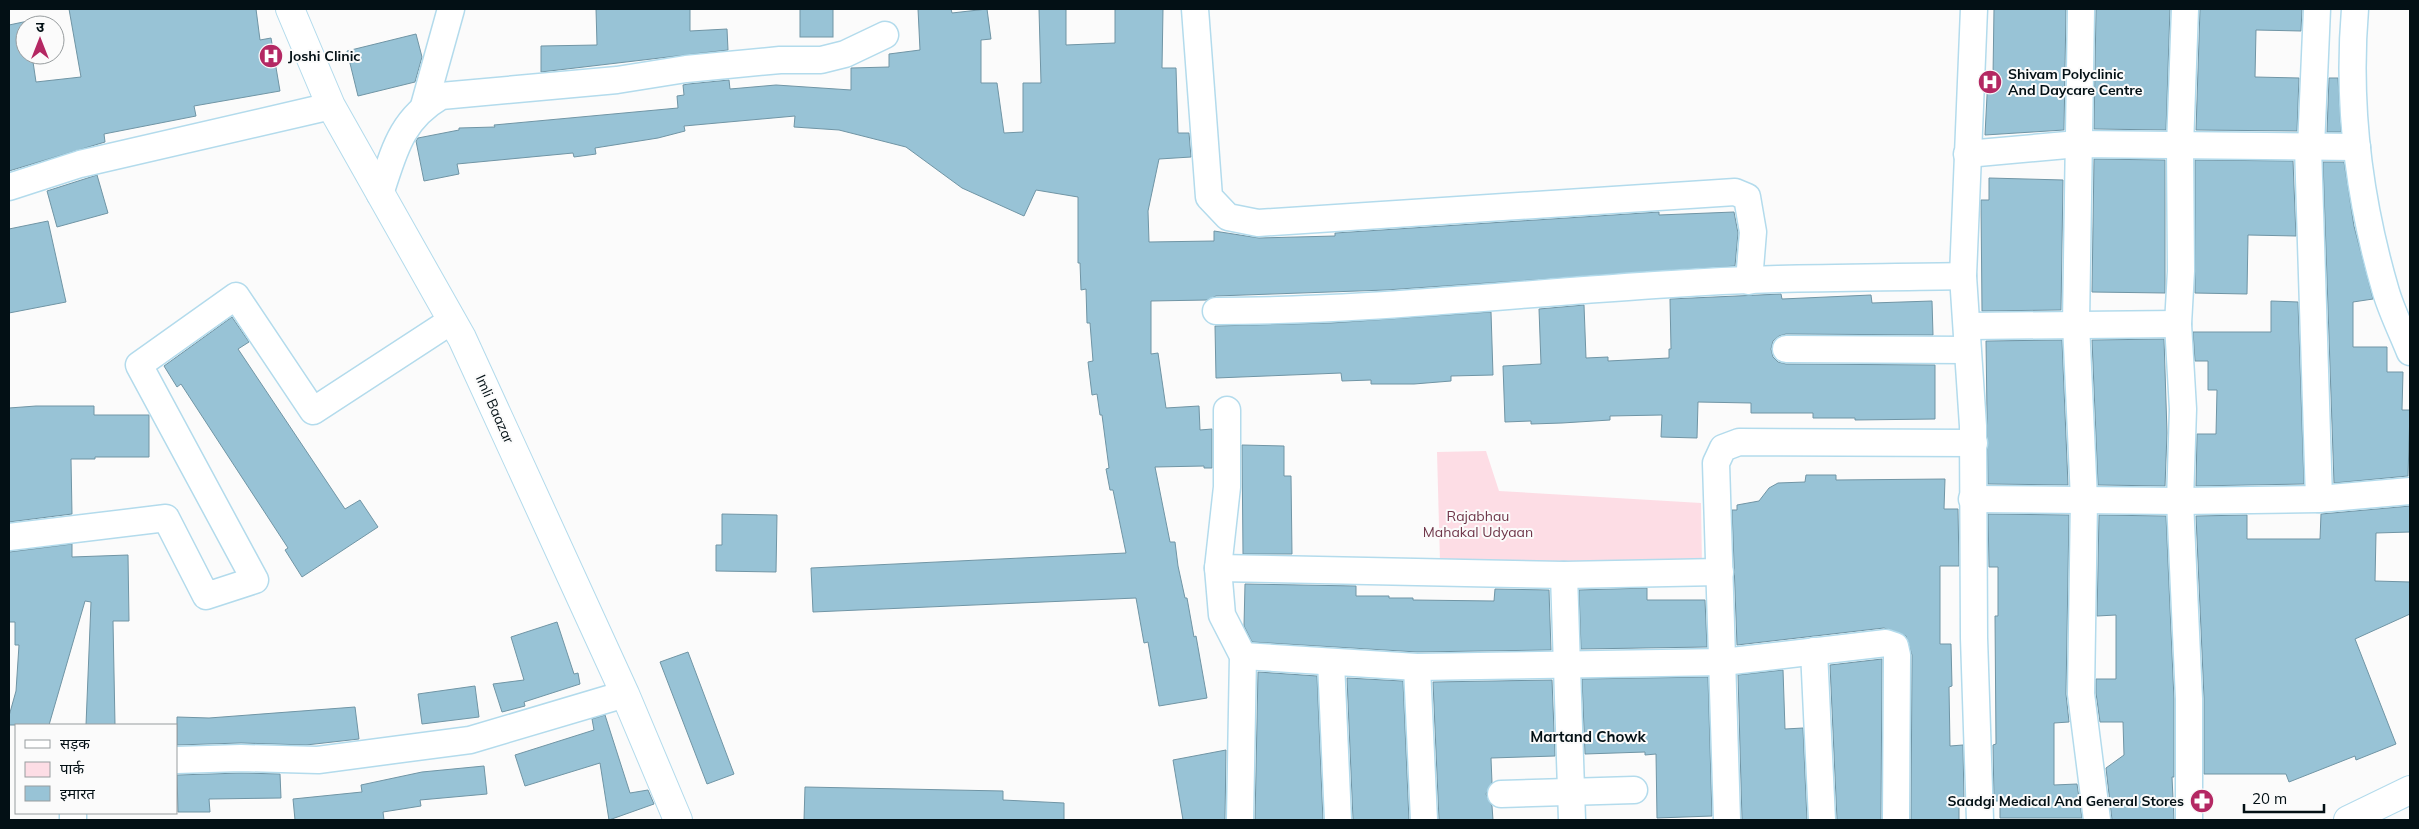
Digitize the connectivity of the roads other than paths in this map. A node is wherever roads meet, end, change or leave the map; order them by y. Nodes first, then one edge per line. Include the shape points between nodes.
1 (290, 9) edge
2 (451, 9) edge
3 (1194, 9) edge
4 (1974, 9) edge
5 (2080, 9) edge
6 (2185, 9) edge
7 (2317, 9) edge
8 (2355, 9) edge
9 (885, 35) dead end
10 (330, 106) junction
11 (424, 106) junction
12 (2078, 144) junction
13 (2180, 146) junction
14 (2310, 147) junction
15 (2358, 147) junction
16 (1967, 154) junction
17 (9, 188) edge
18 (380, 194) junction
19 (1963, 276) junction
20 (1749, 281) junction
21 (1216, 311) dead end
22 (451, 322) junction
23 (2076, 324) junction
24 (2178, 324) junction
25 (1968, 338) junction
26 (1786, 348) dead end
27 (2410, 352) edge
28 (1227, 410) dead end
29 (1974, 443) junction
30 (2410, 492) edge
31 (1972, 499) junction
32 (2084, 499) junction
33 (2319, 499) junction
34 (2180, 501) junction
35 (9, 537) edge
36 (1218, 568) junction
37 (1720, 572) junction
38 (1564, 575) junction
39 (1814, 652) junction
40 (1243, 656) junction
41 (1332, 662) junction
42 (1723, 662) junction
43 (1565, 664) junction
44 (1416, 666) junction
45 (625, 694) junction
46 (178, 760) edge
47 (1634, 790) dead end
48 (2410, 790) edge
49 (1570, 792) junction
50 (1501, 794) dead end
51 (2379, 813) edge
52 (678, 820) edge
53 (1240, 820) edge
54 (1338, 820) edge
55 (1424, 820) edge
56 (1572, 820) edge
57 (1727, 820) edge
58 (1822, 820) edge
59 (1896, 820) edge
60 (1980, 820) edge
61 (2097, 820) edge
62 (2189, 820) edge
63 (2348, 820) edge

1 - 10 main road, Imli Baazar
2 - 11 street
3 - 20 street via 1209,197 1228,217 1258,223 1342,219 1734,192 1747,197 1754,232
4 - 16 street
5 - 12 street
6 - 13 street
7 - 14 street
8 - 15 street via 2351,58
9 - 11 street via 845,54 821,60 780,60 617,80 441,96
10 - 17 street via 80,164
10 - 18 main road, Imli Baazar
11 - 18 street via 400,135
12 - 13 street
12 - 16 street
12 - 23 street
13 - 14 street
13 - 24 street
14 - 15 street
14 - 33 street
15 - 27 street via 2360,181 2386,293
16 - 19 street
18 - 22 main road, Imli Baazar
19 - 20 street
19 - 25 street
20 - 21 street via 1674,283 1292,311
22 - 35 street via 313,411 236,296 139,365 255,580 206,596 166,518
22 - 45 main road, Imli Baazar via 462,338
23 - 24 street
23 - 25 street
23 - 32 street
24 - 34 street via 2183,409
25 - 26 street
25 - 29 street
28 - 36 street via 1227,487
29 - 31 street
29 - 37 street via 1739,442 1724,448 1716,463
30 - 33 street
31 - 32 street
31 - 60 street
32 - 34 street
32 - 61 street via 2081,694
33 - 34 street
34 - 62 street via 2189,699
36 - 38 street
36 - 40 street via 1222,615
37 - 38 street
37 - 42 street
38 - 43 street
39 - 42 street
39 - 58 street
39 - 59 street via 1886,644 1895,646
40 - 41 street
40 - 53 street
41 - 44 street
41 - 54 street
42 - 43 street
42 - 57 street
43 - 44 street
43 - 49 street
44 - 55 street
45 - 46 street via 470,740 318,760
45 - 52 main road, Imli Baazar
47 - 49 street
48 - 51 main road
49 - 50 street
49 - 56 street
51 - 63 main road

